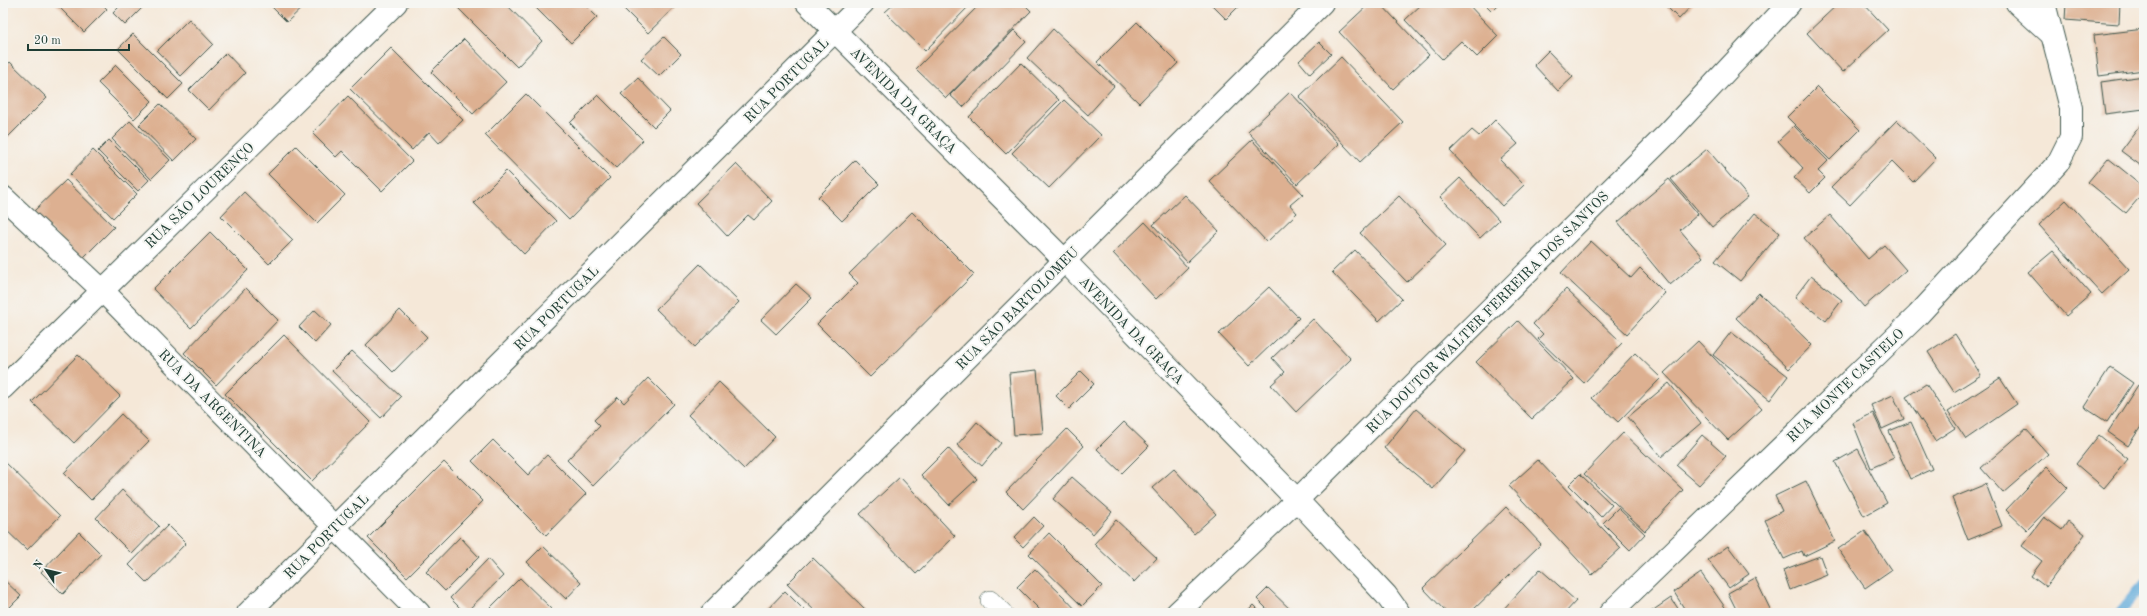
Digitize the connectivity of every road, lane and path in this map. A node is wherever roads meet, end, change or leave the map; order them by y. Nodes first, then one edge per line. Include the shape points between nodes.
1 (396, 3) edge
2 (807, 3) edge
3 (864, 3) edge
4 (1322, 3) edge
5 (1790, 3) edge
6 (2017, 3) edge
7 (2044, 3) edge
8 (834, 32) junction
9 (2052, 34) junction
10 (3, 198) edge
11 (1065, 260) junction
12 (102, 290) junction
13 (3, 388) edge
14 (1297, 500) junction
15 (335, 527) junction
16 (990, 600) dead end
17 (248, 613) edge
18 (419, 613) edge
19 (712, 613) edge
20 (1003, 613) edge
21 (1177, 613) edge
22 (1399, 613) edge
23 (1610, 613) edge

1 - 12 street, RUA SÃO LOURENÇO
2 - 8 street, AVENIDA DA GRAÇA
3 - 8 street, RUA PORTUGAL
4 - 11 street, RUA SÃO BARTOLOMEU
5 - 14 street, RUA DOUTOR WALTER FERREIRA DOS SANTOS via 1668,133
6 - 9 street
7 - 9 street
8 - 11 street, AVENIDA DA GRAÇA
8 - 15 street, RUA PORTUGAL
9 - 23 street, RUA MONTE CASTELO via 2071,108 2071,137 2058,163 1918,315
10 - 12 street, RUA DA ARGENTINA
11 - 14 street, AVENIDA DA GRAÇA
11 - 19 street, RUA SÃO BARTOLOMEU
12 - 13 street, RUA SÃO LOURENÇO
12 - 15 street, RUA DA ARGENTINA
14 - 21 street, RUA DOUTOR WALTER FERREIRA DOS SANTOS
14 - 22 street, AVENIDA DA GRAÇA via 1386,595
15 - 17 street, RUA PORTUGAL
15 - 18 street, RUA DA ARGENTINA
16 - 20 lane

